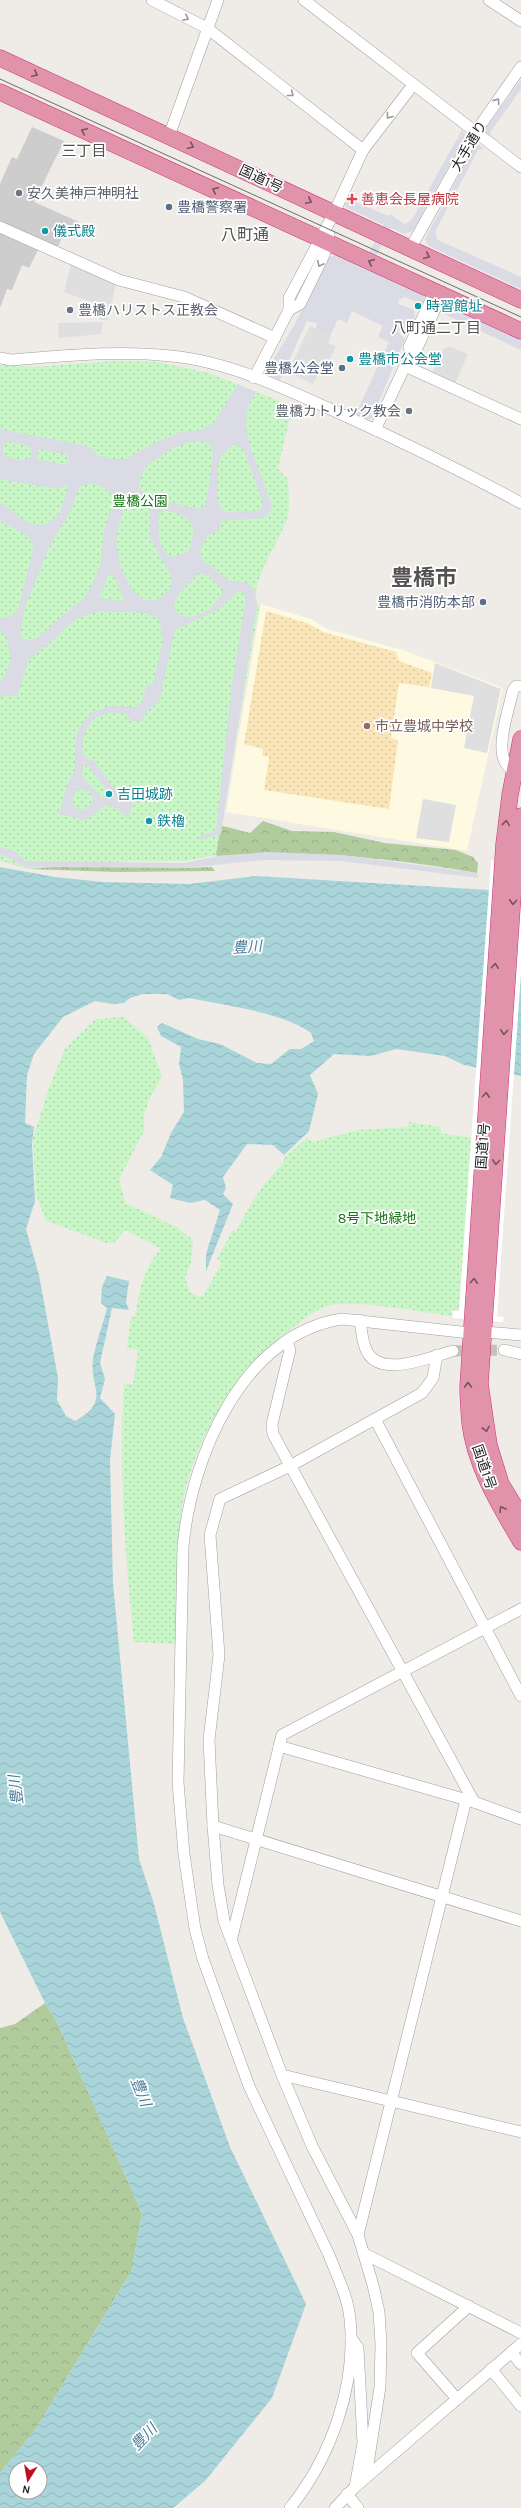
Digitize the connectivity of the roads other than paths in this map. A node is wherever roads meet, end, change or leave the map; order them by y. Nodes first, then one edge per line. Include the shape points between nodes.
1 (152, 0) edge
2 (218, 0) edge
3 (304, 0) edge
4 (489, 0) edge
5 (521, 21) edge
6 (207, 28) junction
7 (0, 58) edge
8 (521, 67) edge
9 (413, 85) junction
10 (0, 92) edge
11 (475, 133) junction
12 (169, 136) junction
13 (364, 150) junction
14 (521, 167) edge
15 (334, 213) junction
16 (0, 228) edge
17 (323, 240) junction
18 (410, 249) junction
19 (438, 292) junction
20 (521, 300) edge
21 (521, 331) edge
22 (275, 338) junction
23 (0, 358) edge
24 (404, 366) junction
25 (254, 378) junction
26 (521, 419) edge
27 (375, 430) junction
28 (521, 503) edge
29 (521, 686) edge
30 (521, 740) edge
31 (514, 771) junction
32 (521, 816) edge
33 (509, 863) junction
34 (360, 1320) junction
35 (478, 1327) junction
36 (521, 1335) edge
37 (287, 1342) junction
38 (504, 1350) tunnel mouth
39 (453, 1351) tunnel mouth
40 (521, 1354) edge
41 (437, 1355) junction
42 (375, 1419) junction
43 (290, 1466) junction
44 (521, 1517) edge
45 (521, 1542) edge
46 (521, 1609) edge
47 (485, 1629) junction
48 (403, 1670) junction
49 (521, 1696) edge
50 (279, 1746) junction
51 (470, 1801) junction
52 (521, 1819) edge
53 (213, 1826) junction
54 (257, 1839) junction
55 (442, 1897) junction
56 (521, 1921) edge
57 (232, 1937) junction
58 (282, 2074) junction
59 (391, 2100) junction
60 (521, 2132) edge
61 (358, 2235) junction
62 (365, 2254) junction
63 (468, 2306) junction
64 (521, 2333) edge
65 (350, 2338) junction
66 (521, 2344) edge
67 (511, 2352) junction
68 (521, 2364) edge
69 (491, 2369) junction
70 (457, 2399) junction
71 (521, 2406) edge
72 (366, 2477) junction
73 (351, 2491) junction
74 (290, 2508) edge
75 (335, 2508) edge
76 (358, 2508) edge

1 -> 6 street
2 - 6 street
3 - 9 street
4 - 5 street
6 - 12 street
6 -> 13 street
7 -> 12 highway, 国道1号
11 -> 8 street, 大手通り
9 - 11 street
9 -> 13 street
17 -> 10 highway, 国道1号
11 - 14 street
11 - 18 street, 大手通り
12 -> 15 highway, 国道1号
13 - 15 street
15 - 17 street
15 - 18 highway, 国道1号
16 - 22 street via 119,280 184,297
19 -> 17 highway, 国道1号
17 - 22 street via 324,255 300,304 290,310
18 -> 20 highway, 国道1号
19 - 21 highway, 国道1号
19 - 24 street via 411,361
22 - 25 street
23 - 25 street via 11,360 106,353 171,356 218,365
24 - 26 street
24 - 27 street
25 - 27 street via 283,388
27 - 28 street
29 - 31 street via 516,686 513,690 500,750 504,764
30 - 31 highway, 国道1号
33 -> 31 highway, 国道1号
32 - 33 highway, 国道1号
33 - 35 highway, 国道1号
34 - 35 street
34 - 37 street via 342,1318 322,1322 308,1327
34 - 41 street via 365,1348 376,1362 385,1366
35 - 36 street
35 -> 44 highway, 国道1号 via 484,1420 501,1484
45 -> 35 highway, 国道1号 via 492,1491 470,1425 468,1386
37 - 43 street via 290,1350 272,1424 273,1434
37 - 65 street via 258,1365 229,1405 201,1460 193,1487 183,1547 178,1782 190,1901 203,1959 249,2086 337,2275 349,2311
38 - 40 street
39 - 41 street
41 - 42 street via 433,1378 422,1394
42 - 43 street
42 - 47 street
43 - 48 street
43 - 53 street via 220,1499 212,1529 219,1655 209,1740
46 - 47 street
47 - 48 street
47 - 49 street
48 - 50 street via 282,1735
48 - 51 street
50 - 51 street
50 - 54 street
51 - 52 street
51 - 55 street
53 - 54 street
53 - 57 street via 224,1921
54 - 55 street
54 - 57 street
55 - 56 street
55 - 59 street
57 - 58 street
58 - 59 street
58 - 61 street via 312,2146
59 - 60 street
59 - 61 street
61 - 62 street
62 - 63 street
62 - 72 street via 378,2312 381,2344 380,2387
63 - 64 street
63 - 70 street via 418,2353
65 - 73 street via 358,2348 363,2443
65 - 74 street via 346,2390 340,2412 317,2466
66 - 67 street
67 - 68 street
67 - 69 street
69 - 70 street
69 - 71 street
70 - 72 street
72 - 73 street
73 - 75 street
73 - 76 street

